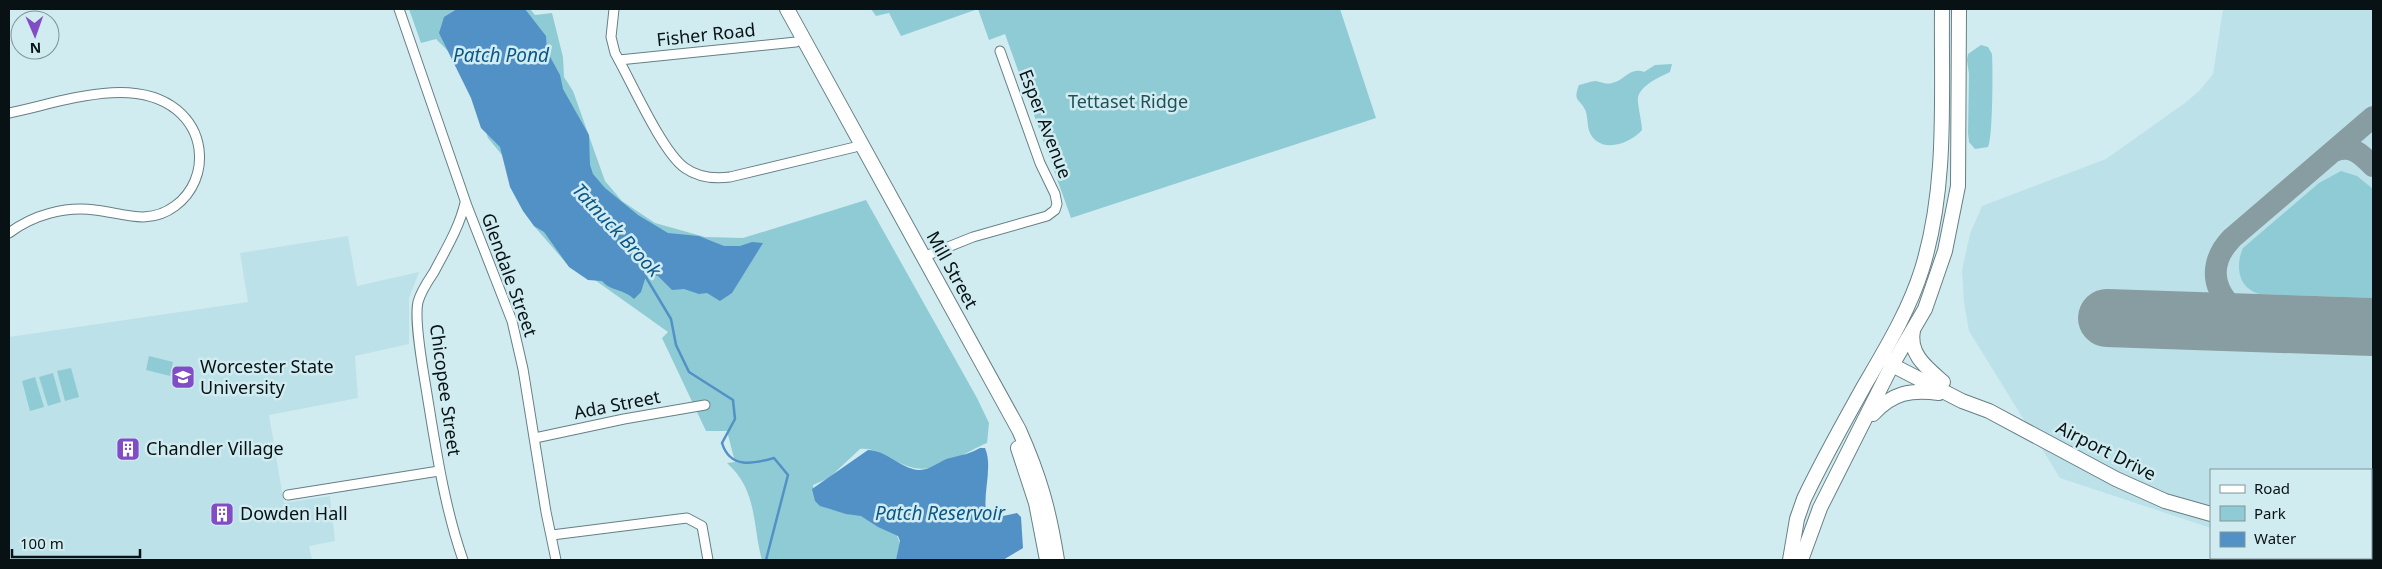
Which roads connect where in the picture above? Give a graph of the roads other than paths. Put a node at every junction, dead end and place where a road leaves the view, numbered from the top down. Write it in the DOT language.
graph roads {
  1 [pos="399,9"];
  2 [pos="614,9"];
  3 [pos="778,9"];
  4 [pos="787,9"];
  5 [pos="1942,9"];
  6 [pos="1958,9"];
  7 [pos="796,42"];
  8 [pos="1000,51"];
  9 [pos="619,60"];
  10 [pos="9,113"];
  11 [pos="855,148"];
  12 [pos="465,203"];
  13 [pos="9,233"];
  14 [pos="923,256"];
  15 [pos="1914,328"];
  16 [pos="1883,354"];
  17 [pos="1895,361"];
  18 [pos="1943,382"];
  19 [pos="1962,401"];
  20 [pos="705,405"];
  21 [pos="1989,411"];
  22 [pos="535,438"];
  23 [pos="1854,442"];
  24 [pos="439,471"];
  25 [pos="288,495"];
  26 [pos="2210,514"];
  27 [pos="552,535"];
  28 [pos="1051,555"];
  29 [pos="463,560"];
  30 [pos="556,560"];
  31 [pos="708,560"];
  32 [pos="1790,560"];
  33 [pos="1801,560"];
  1 -- 12 [label="street, Glendale Street"];
  2 -- 9 [label="street"];
  3 -- 7 [label="main road, Mill Street"];
  4 -- 14 [label="main road, Mill Street"];
  5 -- 16 [label="main road"];
  6 -- 15 [label="main road"];
  7 -- 9 [label="street, Fisher Road"];
  7 -- 11 [label="main road, Mill Street"];
  8 -- 14 [label="street, Esper Avenue"];
  9 -- 11 [label="street"];
  10 -- 13 [label="street"];
  11 -- 28 [label="main road, Mill Street"];
  12 -- 22 [label="street, Glendale Street"];
  12 -- 24 [label="street, Chicopee Street"];
  14 -- 28 [label="main road, Mill Street"];
  15 -- 17 [label="main road"];
  15 -- 18 [label="main road"];
  16 -- 17 [label="main road, Airport Drive"];
  16 -- 32 [label="main road"];
  17 -- 18 [label="main road, Airport Drive"];
  17 -- 19 [label="main road, Airport Drive"];
  17 -- 23 [label="main road, Airport Drive"];
  18 -- 21 [label="main road, Airport Drive"];
  19 -- 21 [label="main road, Airport Drive"];
  19 -- 23 [label="main road, Airport Drive"];
  20 -- 22 [label="street, Ada Street"];
  21 -- 26 [label="main road, Airport Drive"];
  22 -- 27 [label="street, Glendale Street"];
  23 -- 33 [label="main road, Airport Drive"];
  24 -- 25 [label="street"];
  24 -- 29 [label="street, Chicopee Street"];
  27 -- 30 [label="street, Glendale Street"];
  27 -- 31 [label="street"];
}
